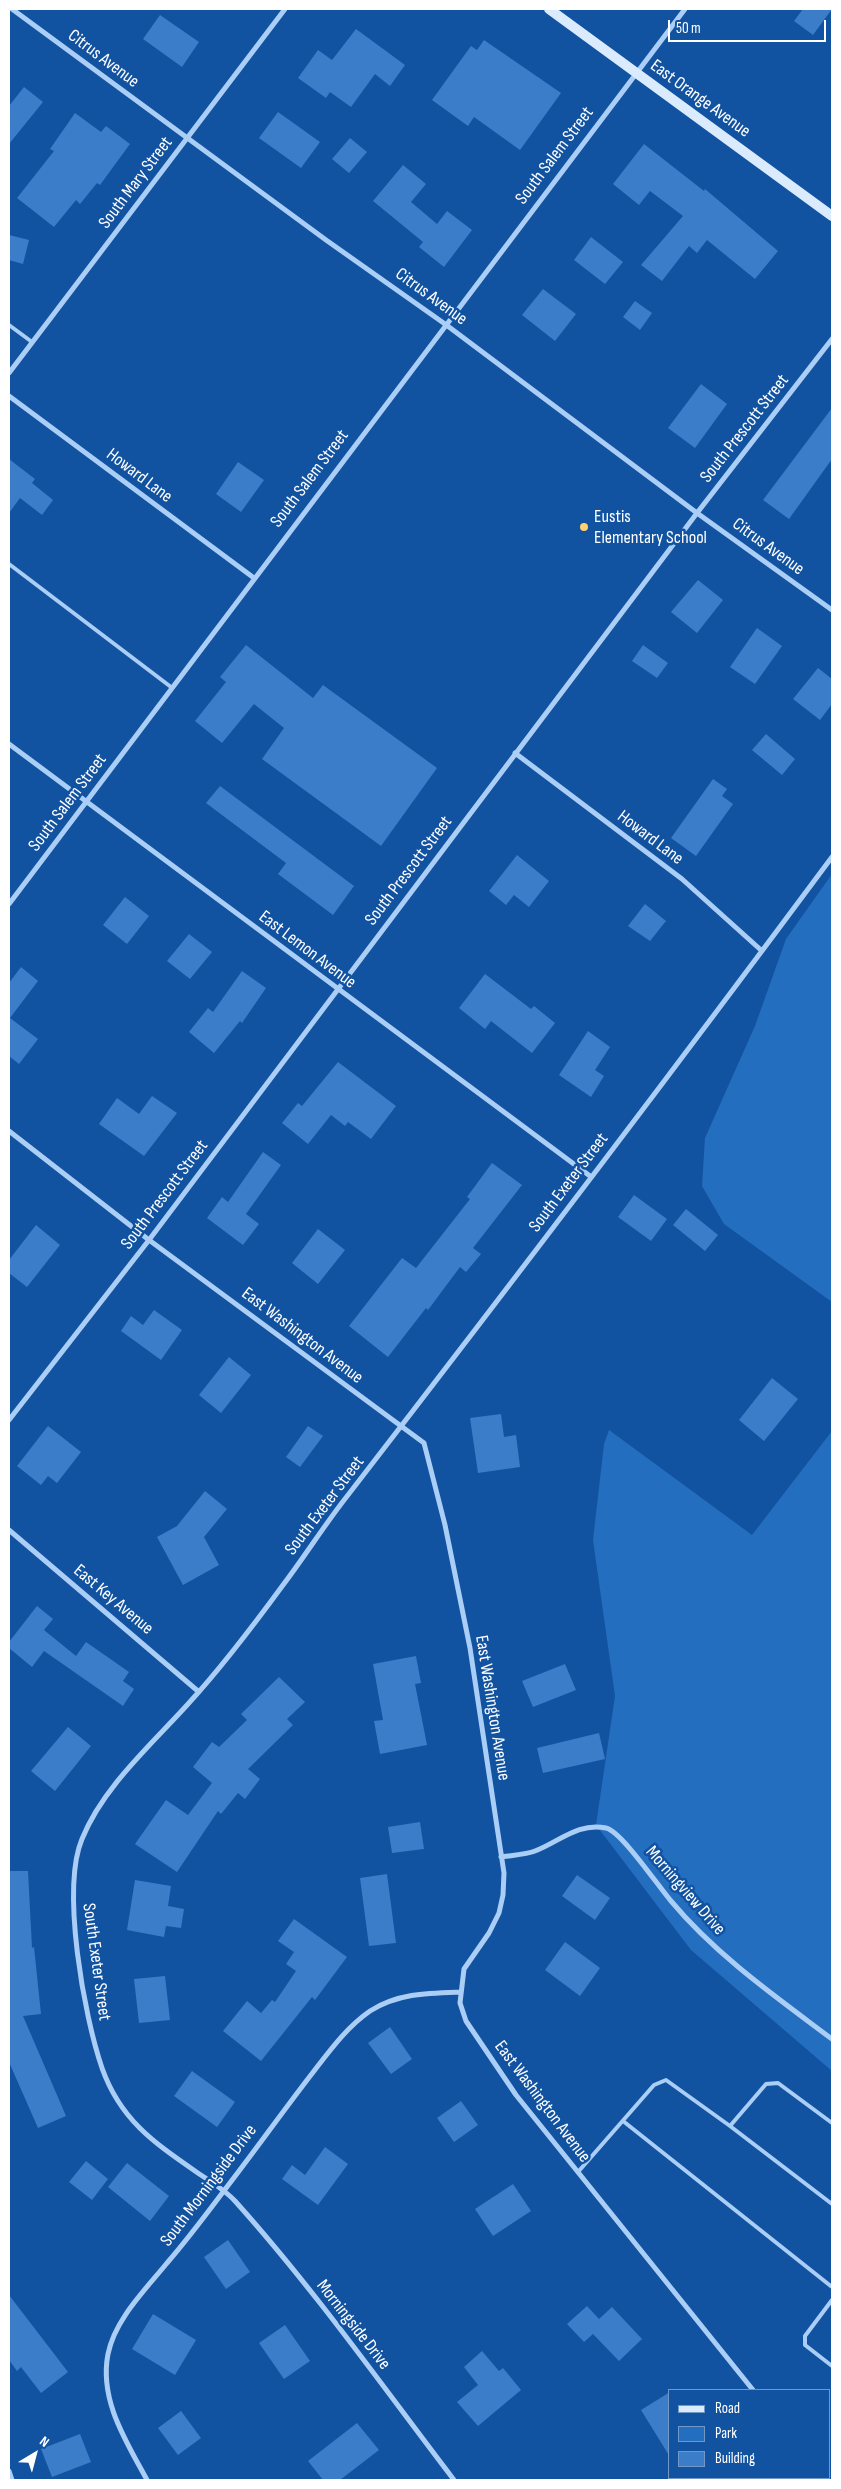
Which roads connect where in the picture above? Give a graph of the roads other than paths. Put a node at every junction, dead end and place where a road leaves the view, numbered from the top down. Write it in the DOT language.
graph roads {
  1 [pos="12,9"];
  2 [pos="549,9"];
  3 [pos="684,9"];
  4 [pos="282,10"];
  5 [pos="636,72"];
  6 [pos="187,138"];
  7 [pos="832,216"];
  8 [pos="445,324"];
  9 [pos="9,325"];
  10 [pos="832,340"];
  11 [pos="32,342"];
  12 [pos="9,373"];
  13 [pos="9,396"];
  14 [pos="697,513"];
  15 [pos="9,564"];
  16 [pos="254,578"];
  17 [pos="832,610"];
  18 [pos="171,687"];
  19 [pos="9,744"];
  20 [pos="515,753"];
  21 [pos="86,802"];
  22 [pos="832,857"];
  23 [pos="9,904"];
  24 [pos="762,951"];
  25 [pos="337,989"];
  26 [pos="9,1131"];
  27 [pos="590,1176"];
  28 [pos="149,1240"];
  29 [pos="9,1420"];
  30 [pos="402,1428"];
  31 [pos="9,1530"];
  32 [pos="199,1692"];
  33 [pos="501,1857"];
  34 [pos="461,1992"];
  35 [pos="832,2039"];
  36 [pos="623,2121"];
  37 [pos="832,2123"];
  38 [pos="730,2126"];
  39 [pos="578,2172"];
  40 [pos="224,2191"];
  41 [pos="832,2204"];
  42 [pos="832,2287"];
  43 [pos="832,2300"];
  44 [pos="832,2366"];
  45 [pos="752,2389"];
  46 [pos="9,2471"];
  47 [pos="12,2480"];
  48 [pos="147,2480"];
  49 [pos="454,2480"];
  1 -- 6 [label="street, Citrus Avenue"];
  2 -- 5 [label="main road, East Orange Avenue"];
  3 -- 5 [label="street, South Salem Street"];
  4 -- 6 [label="street, South Mary Street"];
  5 -- 7 [label="main road, East Orange Avenue"];
  5 -- 8 [label="street, South Salem Street"];
  6 -- 8 [label="street, Citrus Avenue"];
  6 -- 11 [label="street, South Mary Street"];
  8 -- 14 [label="street, Citrus Avenue"];
  8 -- 16 [label="street, South Salem Street"];
  9 -- 11 [label="lane"];
  10 -- 14 [label="street, South Prescott Street"];
  11 -- 12 [label="street, South Mary Street"];
  13 -- 16 [label="street, Howard Lane"];
  14 -- 17 [label="street, Citrus Avenue"];
  14 -- 20 [label="street, South Prescott Street"];
  15 -- 18 [label="lane"];
  16 -- 18 [label="street, South Salem Street"];
  18 -- 21 [label="street, South Salem Street"];
  19 -- 21 [label="street, East Lemon Avenue"];
  20 -- 24 [label="street, Howard Lane"];
  20 -- 25 [label="street, South Prescott Street"];
  21 -- 23 [label="street, South Salem Street"];
  21 -- 25 [label="street, East Lemon Avenue"];
  22 -- 24 [label="street, South Exeter Street"];
  24 -- 27 [label="street, South Exeter Street"];
  25 -- 27 [label="street, East Lemon Avenue"];
  25 -- 28 [label="street, South Prescott Street"];
  26 -- 28 [label="street, East Washington Avenue"];
  27 -- 30 [label="street, South Exeter Street"];
  28 -- 29 [label="street, South Prescott Street"];
  28 -- 30 [label="street, East Washington Avenue"];
  30 -- 32 [label="street, South Exeter Street"];
  30 -- 33 [label="street, East Washington Avenue"];
  31 -- 32 [label="street, East Key Avenue"];
  32 -- 40 [label="street, South Exeter Street"];
  33 -- 34 [label="street, East Washington Avenue"];
  33 -- 35 [label="street, Morningview Drive"];
  34 -- 39 [label="street, East Washington Avenue"];
  34 -- 40 [label="street, South Morningside Drive"];
  36 -- 38 [label="lane"];
  36 -- 39 [label="lane"];
  36 -- 42 [label="lane"];
  37 -- 38 [label="lane"];
  38 -- 41 [label="lane"];
  39 -- 45 [label="street, East Washington Avenue"];
  40 -- 48 [label="street, South Morningside Drive"];
  40 -- 49 [label="street, Morningside Drive"];
  43 -- 44 [label="lane"];
  46 -- 47 [label="street"];
}
